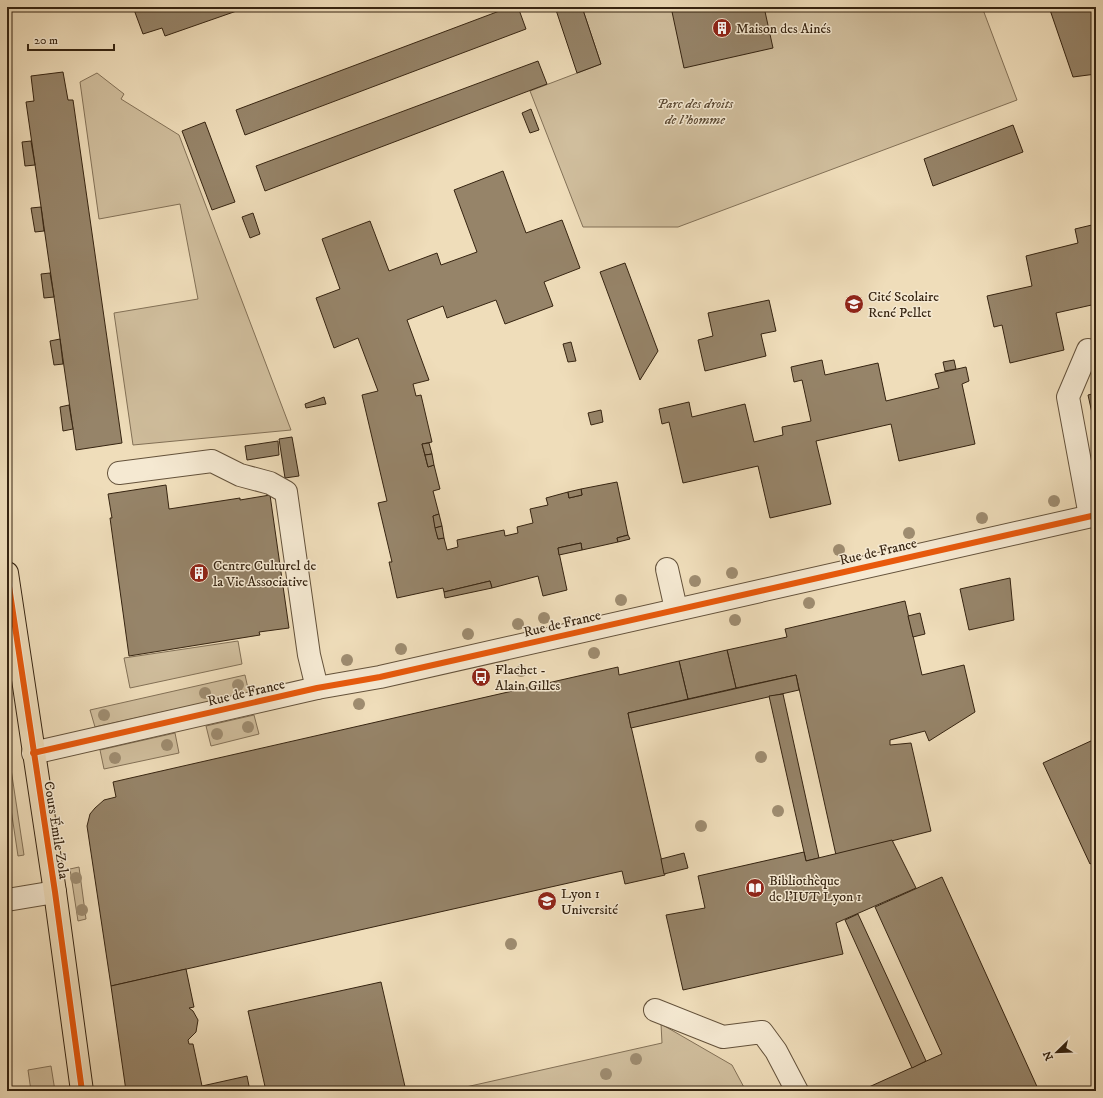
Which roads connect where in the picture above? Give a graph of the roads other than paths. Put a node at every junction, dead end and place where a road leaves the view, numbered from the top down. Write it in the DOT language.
graph roads {
  1 [pos="1088,350"];
  2 [pos="119,473"];
  3 [pos="1093,515"];
  4 [pos="668,568"];
  5 [pos="7,573"];
  6 [pos="676,609"];
  7 [pos="317,688"];
  8 [pos="34,753"];
  9 [pos="55,892"];
  10 [pos="7,900"];
  11 [pos="655,1010"];
  12 [pos="795,1090"];
  13 [pos="82,1091"];
  1 -- 3 [label="street"];
  2 -- 7 [label="street"];
  3 -- 6 [label="street, Rue de France"];
  4 -- 6 [label="street"];
  5 -- 8 [label="main road, Cours Émile Zola"];
  6 -- 7 [label="street, Rue de France"];
  7 -- 8 [label="street, Rue de France"];
  8 -- 9 [label="main road, Cours Émile Zola"];
  9 -- 10 [label="street"];
  9 -- 13 [label="main road, Cours Émile Zola"];
  11 -- 12 [label="street"];
}
